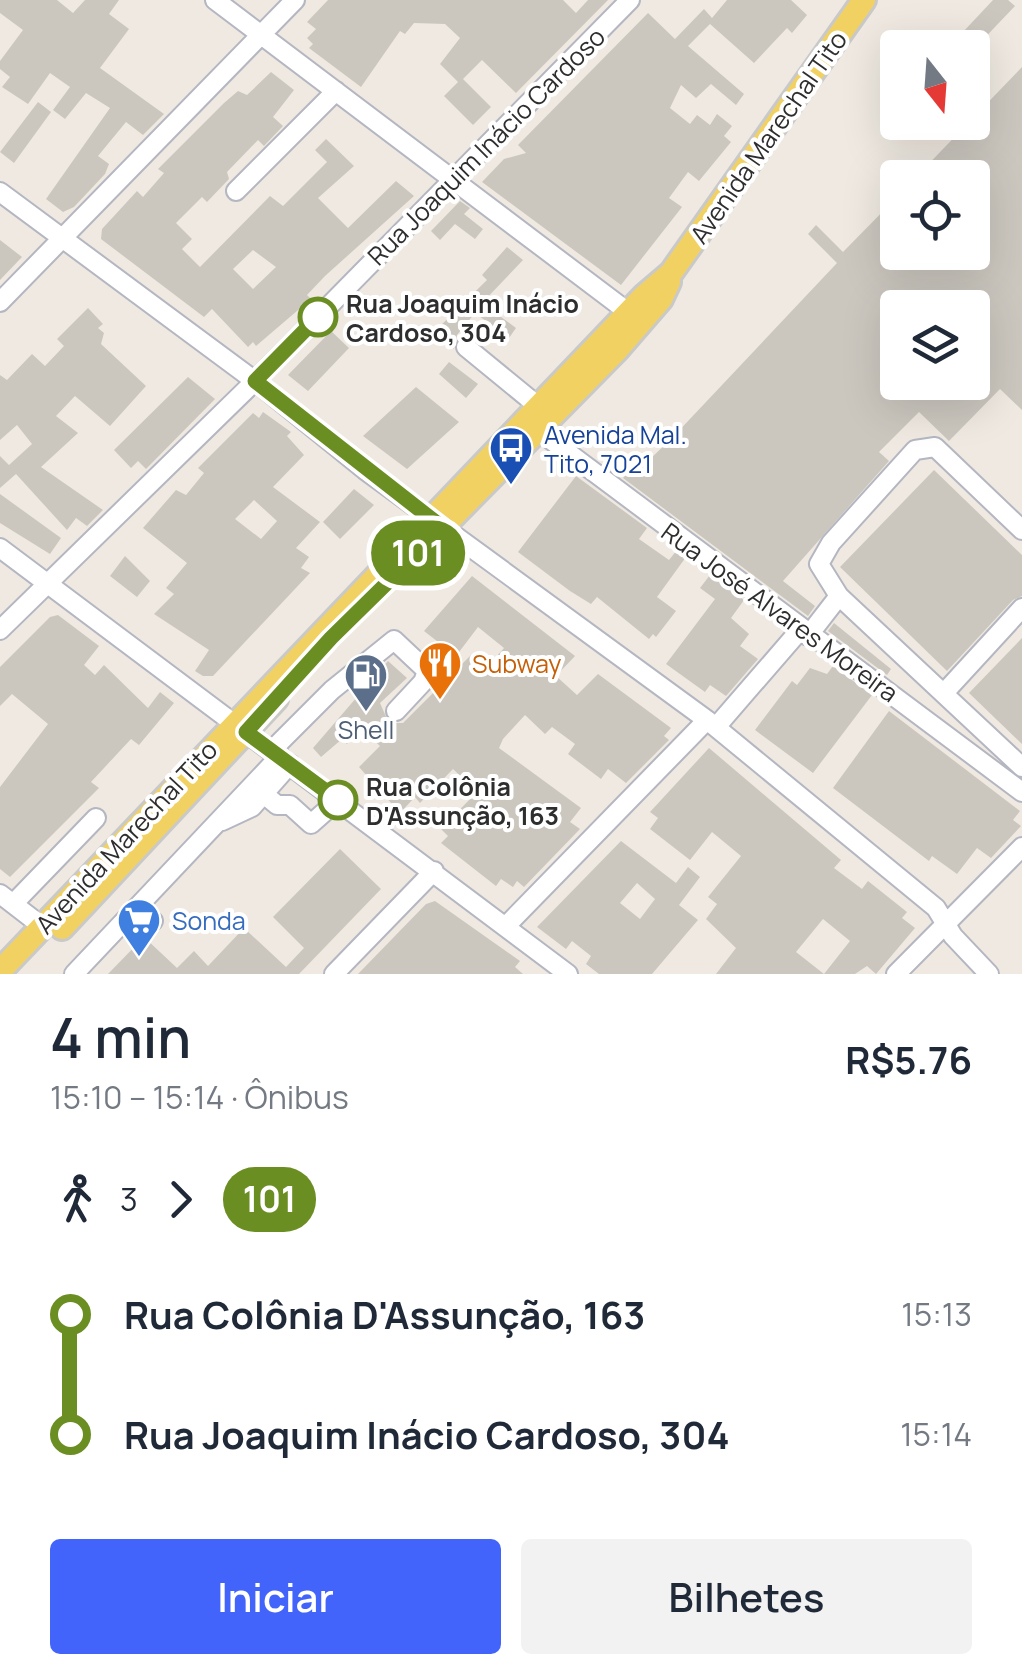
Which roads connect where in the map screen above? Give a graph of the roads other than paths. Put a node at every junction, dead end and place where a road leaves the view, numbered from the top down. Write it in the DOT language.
graph roads {
  1 [pos="215,0"];
  2 [pos="295,0"];
  3 [pos="630,0"];
  4 [pos="864,0"];
  5 [pos="262,35"];
  6 [pos="336,90"];
  7 [pos="454,178"];
  8 [pos="236,191"];
  9 [pos="0,192"];
  10 [pos="62,239"];
  11 [pos="671,274"];
  12 [pos="0,302"];
  13 [pos="628,312"];
  14 [pos="466,347"];
  15 [pos="255,381"];
  16 [pos="570,386"];
  17 [pos="538,406"];
  18 [pos="539,431"];
  19 [pos="437,522"];
  20 [pos="1022,530"];
  21 [pos="0,548"];
  22 [pos="46,582"];
  23 [pos="839,596"];
  24 [pos="1022,608"];
  25 [pos="0,630"];
  26 [pos="804,633"];
  27 [pos="944,693"];
  28 [pos="396,710"];
  29 [pos="712,723"];
  30 [pos="240,726"];
  31 [pos="280,757"];
  32 [pos="1022,767"];
  33 [pos="1022,792"];
  34 [pos="265,794"];
  35 [pos="338,800"];
  36 [pos="96,818"];
  37 [pos="217,823"];
  38 [pos="1019,853"];
  39 [pos="434,871"];
  40 [pos="6,899"];
  41 [pos="136,909"];
  42 [pos="152,921"];
  43 [pos="507,925"];
  44 [pos="947,926"];
  45 [pos="43,927"];
  46 [pos="555,970"];
  47 [pos="0,971"];
  48 [pos="18,974"];
  49 [pos="74,974"];
  50 [pos="334,974"];
  51 [pos="896,974"];
  52 [pos="988,974"];
  1 -- 5 [label="street"];
  2 -- 5 [label="street"];
  3 -- 7 [label="street, Rua Joaquim Inácio Cardoso"];
  4 -- 11 [label="main road, Avenida Marechal Tito"];
  5 -- 6 [label="street"];
  5 -- 10 [label="street"];
  6 -- 7 [label="street"];
  6 -- 8 [label="street"];
  7 -- 13 [label="street"];
  7 -- 15 [label="street, Rua Joaquim Inácio Cardoso"];
  9 -- 10 [label="street"];
  10 -- 12 [label="street"];
  10 -- 15 [label="street"];
  11 -- 13 [label="main road, Avenida Marechal Tito"];
  11 -- 16 [label="main road, Avenida Marechal Tito"];
  13 -- 16 [label="main road, Avenida Marechal Tito"];
  14 -- 17 [label="street"];
  15 -- 19 [label="street"];
  15 -- 22 [label="street, Rua Joaquim Inácio Cardoso"];
  16 -- 17 [label="main road, Avenida Marechal Tito"];
  16 -- 18 [label="main road, Avenida Marechal Tito"];
  17 -- 19 [label="main road, Avenida Marechal Tito"];
  18 -- 19 [label="main road, Avenida Marechal Tito"];
  18 -- 26 [label="street, Rua José Alvares Moreira"];
  19 -- 29 [label="street"];
  19 -- 30 [label="main road, Avenida Marechal Tito"];
  20 -- 23 [label="street"];
  21 -- 22 [label="street"];
  22 -- 25 [label="street, Rua Joaquim Inácio Cardoso"];
  22 -- 30 [label="street"];
  23 -- 26 [label="street"];
  23 -- 27 [label="street"];
  24 -- 27 [label="street"];
  26 -- 29 [label="street"];
  26 -- 33 [label="street, Rua José Alvares Moreira"];
  27 -- 32 [label="street"];
  28 -- 31 [label="street"];
  29 -- 43 [label="street"];
  29 -- 44 [label="street"];
  30 -- 31 [label="street"];
  30 -- 45 [label="main road, Avenida Marechal Tito"];
  30 -- 48 [label="main road, Avenida Marechal Tito"];
  31 -- 34 [label="street"];
  31 -- 35 [label="street"];
  31 -- 37 [label="street"];
  34 -- 35 [label="street"];
  34 -- 37 [label="street"];
  35 -- 39 [label="street"];
  36 -- 40 [label="street"];
  37 -- 41 [label="street"];
  38 -- 44 [label="street"];
  39 -- 43 [label="street"];
  39 -- 50 [label="street"];
  40 -- 45 [label="street"];
  41 -- 42 [label="street"];
  41 -- 49 [label="street"];
  43 -- 46 [label="street"];
  44 -- 51 [label="street"];
  44 -- 52 [label="street"];
  45 -- 47 [label="main road, Avenida Marechal Tito"];
}
